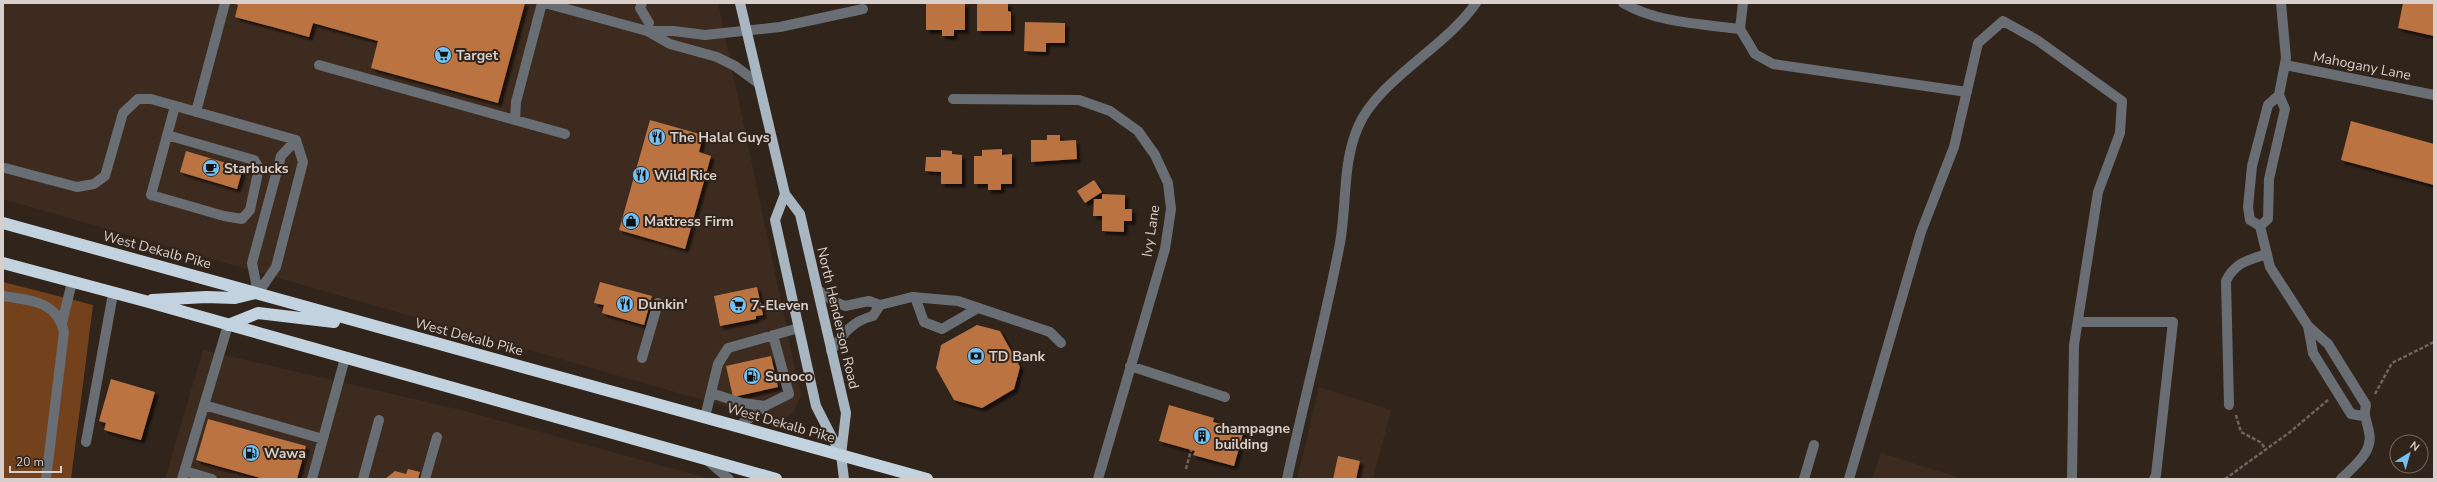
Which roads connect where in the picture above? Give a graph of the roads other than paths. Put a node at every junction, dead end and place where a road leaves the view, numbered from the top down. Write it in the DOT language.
graph roads {
  1 [pos="225,3"];
  2 [pos="544,3"];
  3 [pos="642,3"];
  4 [pos="740,3"];
  5 [pos="1476,3"];
  6 [pos="1623,3"];
  7 [pos="1743,3"];
  8 [pos="2281,3"];
  9 [pos="863,9"];
  10 [pos="648,27"];
  11 [pos="1740,29"];
  12 [pos="746,30"];
  13 [pos="319,65"];
  14 [pos="2285,65"];
  15 [pos="758,83"];
  16 [pos="1967,92"];
  17 [pos="2279,95"];
  18 [pos="2434,95"];
  19 [pos="953,99"];
  20 [pos="175,106"];
  21 [pos="196,112"];
  22 [pos="515,120"];
  23 [pos="565,134"];
  24 [pos="167,135"];
  25 [pos="296,140"];
  26 [pos="5,168"];
  27 [pos="785,194"];
  28 [pos="3,223"];
  29 [pos="2260,226"];
  30 [pos="2267,254"];
  31 [pos="3,263"];
  32 [pos="72,282"];
  33 [pos="818,290"];
  34 [pos="258,293"];
  35 [pos="113,294"];
  36 [pos="3,296"];
  37 [pos="915,297"];
  38 [pos="145,301"];
  39 [pos="658,303"];
  40 [pos="880,305"];
  41 [pos="978,308"];
  42 [pos="2078,322"];
  43 [pos="62,323"];
  44 [pos="228,325"];
  45 [pos="373,326"];
  46 [pos="2308,326"];
  47 [pos="799,328"];
  48 [pos="773,335"];
  49 [pos="1061,343"];
  50 [pos="832,351"];
  51 [pos="345,358"];
  52 [pos="642,358"];
  53 [pos="1130,366"];
  54 [pos="711,393"];
  55 [pos="1225,397"];
  56 [pos="2229,404"];
  57 [pos="204,405"];
  58 [pos="765,406"];
  59 [pos="2364,416"];
  60 [pos="705,417"];
  61 [pos="379,420"];
  62 [pos="739,426"];
  63 [pos="437,437"];
  64 [pos="323,439"];
  65 [pos="86,442"];
  66 [pos="1814,444"];
  67 [pos="841,455"];
  68 [pos="705,459"];
  69 [pos="183,475"];
  70 [pos="1101,478"];
  71 [pos="46,479"];
  72 [pos="212,479"];
  73 [pos="312,479"];
  74 [pos="363,479"];
  75 [pos="425,479"];
  76 [pos="729,479"];
  77 [pos="776,479"];
  78 [pos="844,479"];
  79 [pos="927,479"];
  80 [pos="1287,479"];
  81 [pos="1804,479"];
  82 [pos="1848,479"];
  83 [pos="2072,479"];
  84 [pos="2154,479"];
  85 [pos="2341,479"];
  1 -- 21 [label="street"];
  2 -- 10 [label="street"];
  2 -- 22 [label="street"];
  3 -- 10 [label="street"];
  4 -- 12 [label="main road, North Henderson Road"];
  5 -- 80 [label="street"];
  6 -- 11 [label="street"];
  7 -- 11 [label="street"];
  8 -- 14 [label="street"];
  9 -- 12 [label="street"];
  10 -- 12 [label="street"];
  10 -- 15 [label="street"];
  11 -- 16 [label="street"];
  12 -- 15 [label="main road, North Henderson Road"];
  13 -- 22 [label="street"];
  14 -- 17 [label="street"];
  14 -- 18 [label="street, Mahogany Lane"];
  15 -- 27 [label="main road, North Henderson Road"];
  16 -- 42 [label="street"];
  16 -- 82 [label="street"];
  17 -- 29 [label="street"];
  17 -- 29 [label="street"];
  19 -- 53 [label="street, Ivy Lane"];
  20 -- 21 [label="street"];
  20 -- 24 [label="street"];
  20 -- 26 [label="street"];
  21 -- 25 [label="street"];
  22 -- 23 [label="street"];
  24 -- 24 [label="street"];
  25 -- 34 [label="street"];
  25 -- 34 [label="street"];
  27 -- 33 [label="main road, North Henderson Road"];
  27 -- 47 [label="main road, North Henderson Road"];
  28 -- 34 [label="highway, West Dekalb Pike"];
  29 -- 30 [label="street"];
  30 -- 46 [label="street"];
  30 -- 56 [label="street"];
  31 -- 32 [label="highway"];
  32 -- 35 [label="highway"];
  32 -- 43 [label="street"];
  33 -- 40 [label="street"];
  33 -- 50 [label="main road, North Henderson Road"];
  34 -- 38 [label="highway"];
  34 -- 45 [label="highway, West Dekalb Pike"];
  35 -- 38 [label="highway"];
  35 -- 65 [label="street"];
  36 -- 43 [label="street"];
  37 -- 40 [label="street"];
  37 -- 41 [label="street"];
  37 -- 41 [label="street"];
  38 -- 44 [label="highway"];
  39 -- 52 [label="street"];
  40 -- 50 [label="street"];
  41 -- 49 [label="street"];
  42 -- 83 [label="street"];
  42 -- 84 [label="street"];
  43 -- 71 [label="street"];
  44 -- 45 [label="highway"];
  44 -- 51 [label="highway"];
  44 -- 57 [label="street"];
  45 -- 60 [label="highway, West Dekalb Pike"];
  46 -- 59 [label="street"];
  46 -- 59 [label="street"];
  47 -- 48 [label="street"];
  47 -- 67 [label="main road, North Henderson Road"];
  48 -- 54 [label="street"];
  48 -- 58 [label="street"];
  50 -- 67 [label="main road, North Henderson Road"];
  51 -- 64 [label="street"];
  51 -- 68 [label="highway"];
  53 -- 55 [label="street"];
  53 -- 70 [label="street, Ivy Lane"];
  54 -- 58 [label="street"];
  54 -- 60 [label="street"];
  57 -- 64 [label="street"];
  57 -- 69 [label="street"];
  58 -- 62 [label="street"];
  59 -- 85 [label="street"];
  60 -- 62 [label="highway, West Dekalb Pike"];
  61 -- 74 [label="street"];
  62 -- 67 [label="highway, West Dekalb Pike"];
  63 -- 75 [label="street"];
  64 -- 73 [label="street"];
  66 -- 81 [label="street"];
  67 -- 78 [label="main road, North Henderson Road"];
  67 -- 79 [label="highway, West Dekalb Pike"];
  68 -- 76 [label="street"];
  68 -- 77 [label="highway"];
  69 -- 72 [label="street"];
}
